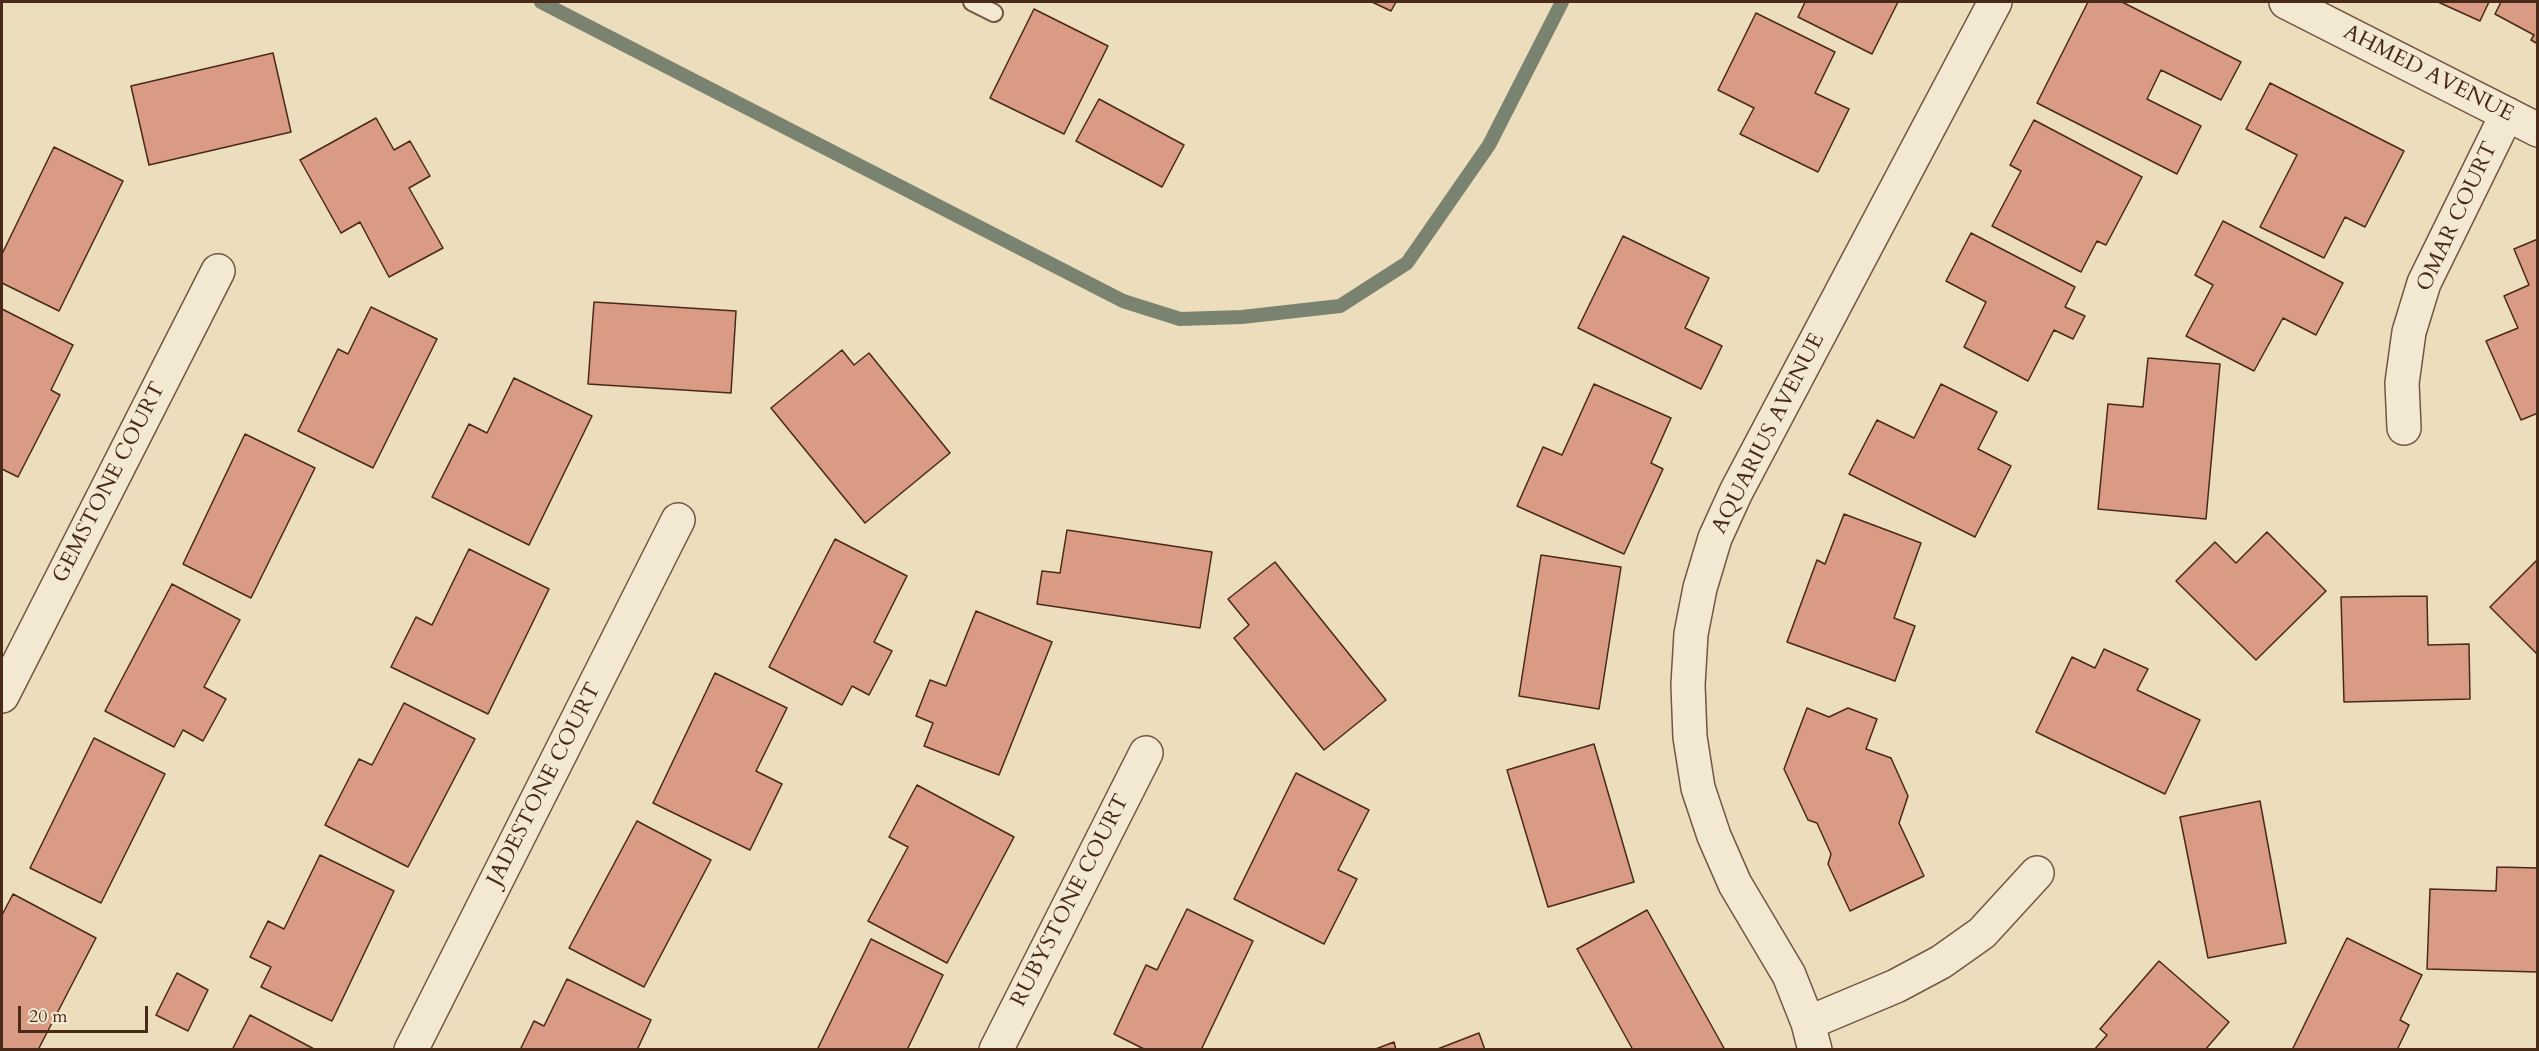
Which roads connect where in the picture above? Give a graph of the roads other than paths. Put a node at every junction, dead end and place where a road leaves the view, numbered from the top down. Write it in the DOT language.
graph roads {
  1 [pos="972,2"];
  2 [pos="1995,2"];
  3 [pos="2286,2"];
  4 [pos="994,13"];
  5 [pos="2507,114"];
  6 [pos="2538,130"];
  7 [pos="218,271"];
  8 [pos="2404,428"];
  9 [pos="678,520"];
  10 [pos="2,696"];
  11 [pos="1146,753"];
  12 [pos="2037,873"];
  13 [pos="1812,1036"];
  14 [pos="411,1050"];
  15 [pos="996,1050"];
  1 -- 4 [label="lane"];
  2 -- 13 [label="street, AQUARIUS AVENUE"];
  3 -- 5 [label="street, AHMED AVENUE"];
  5 -- 6 [label="street, AHMED AVENUE"];
  5 -- 8 [label="street, OMAR COURT"];
  7 -- 10 [label="street, GEMSTONE COURT"];
  9 -- 14 [label="street, JADESTONE COURT"];
  11 -- 15 [label="street, RUBYSTONE COURT"];
  12 -- 13 [label="street, AQUARIUS AVENUE"];
}
